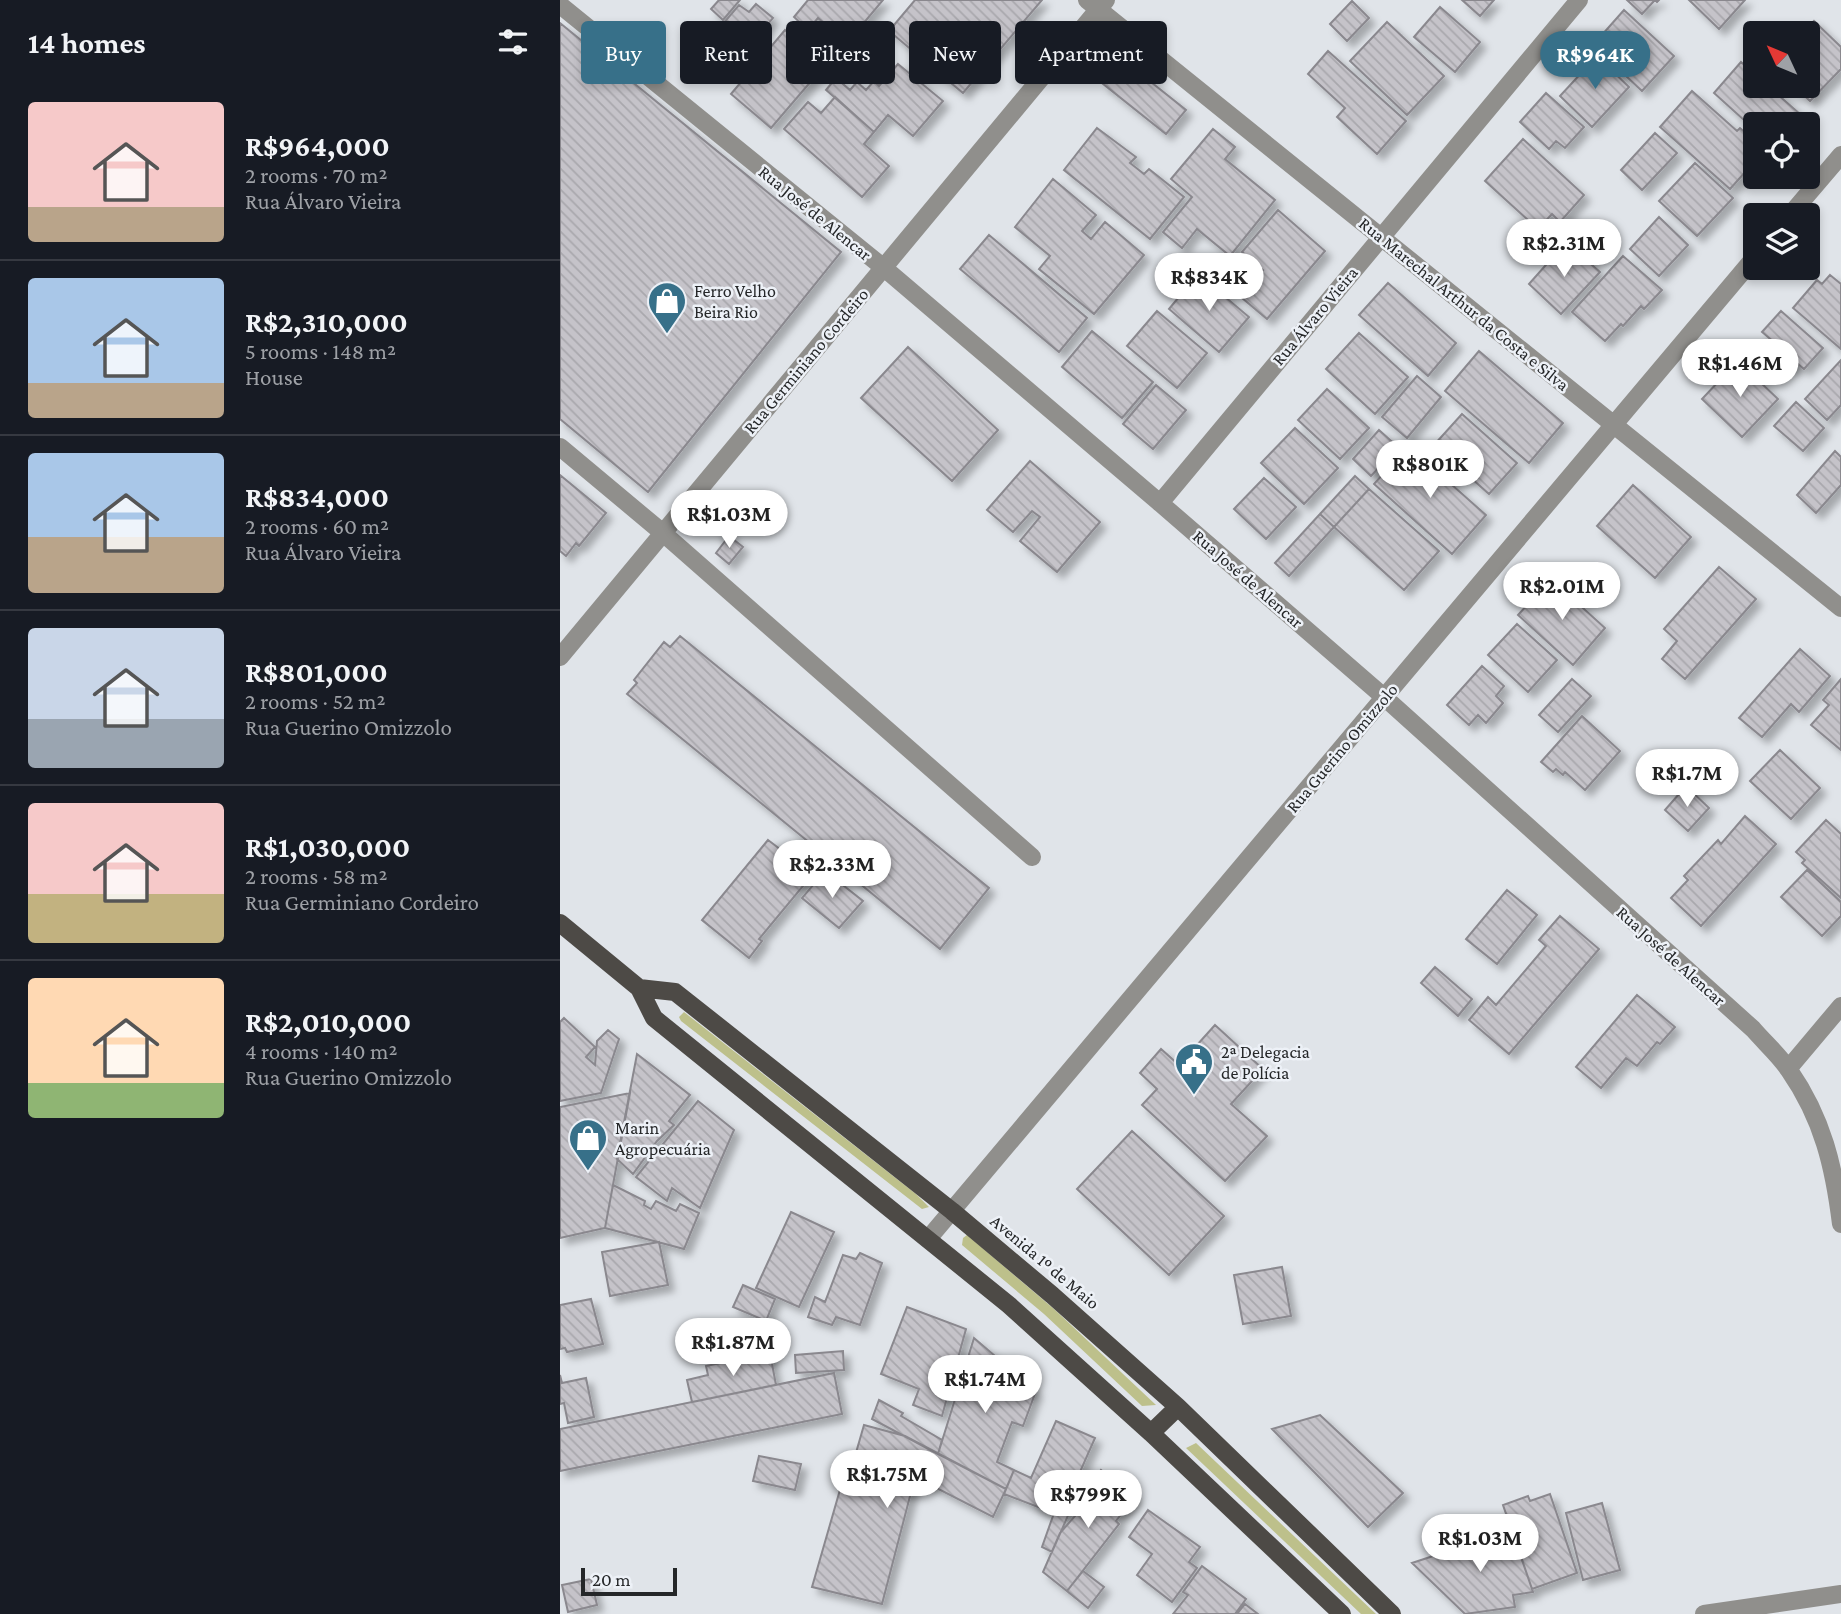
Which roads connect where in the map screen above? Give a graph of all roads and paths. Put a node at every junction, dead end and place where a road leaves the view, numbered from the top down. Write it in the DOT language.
graph roads {
  1 [pos="1579,0"];
  2 [pos="1097,3"];
  3 [pos="560,5"];
  4 [pos="1841,155"];
  5 [pos="1800,203"];
  6 [pos="1381,237"];
  7 [pos="884,268"];
  8 [pos="1743,271"];
  9 [pos="1614,425"];
  10 [pos="560,447"];
  11 [pos="1160,503"];
  12 [pos="663,533"];
  13 [pos="1841,608"];
  14 [pos="560,657"];
  15 [pos="1384,697"];
  16 [pos="1031,857"];
  17 [pos="562,928"];
  18 [pos="639,988"];
  19 [pos="1841,1006"];
  20 [pos="1788,1069"];
  21 [pos="952,1211"];
  22 [pos="1841,1224"];
  23 [pos="928,1239"];
  24 [pos="1178,1407"];
  25 [pos="1151,1433"];
  26 [pos="1841,1594"];
  27 [pos="1777,1609"];
  28 [pos="1342,1614"];
  29 [pos="1392,1614"];
  30 [pos="1704,1614"];
  1 -- 6 [label="street, Rua Álvaro Vieira"];
  2 -- 6 [label="street, Rua Marechal Arthur da Costa e Silva"];
  2 -- 7 [label="street, Rua Germiniano Cordeiro"];
  3 -- 7 [label="street, Rua José de Alencar"];
  4 -- 5 [label="street"];
  6 -- 9 [label="street, Rua Marechal Arthur da Costa e Silva"];
  6 -- 11 [label="street, Rua Álvaro Vieira"];
  7 -- 11 [label="street, Rua José de Alencar"];
  7 -- 12 [label="street, Rua Germiniano Cordeiro"];
  8 -- 9 [label="street, Rua Guerino Omizzolo"];
  9 -- 13 [label="street, Rua Marechal Arthur da Costa e Silva"];
  9 -- 15 [label="street, Rua Guerino Omizzolo"];
  10 -- 12 [label="street"];
  11 -- 15 [label="street, Rua José de Alencar"];
  12 -- 14 [label="street, Rua Germiniano Cordeiro"];
  12 -- 16 [label="street"];
  15 -- 20 [label="street, Rua José de Alencar"];
  15 -- 21 [label="street, Rua Guerino Omizzolo"];
  17 -- 18 [label="main road"];
  18 -- 21 [label="main road, Avenida 1º de Maio"];
  18 -- 23 [label="main road"];
  19 -- 20 [label="street"];
  20 -- 22 [label="street, Rua José de Alencar"];
  21 -- 23 [label="street, Rua Guerino Omizzolo"];
  21 -- 24 [label="main road, Avenida 1º de Maio"];
  23 -- 25 [label="main road"];
  24 -- 25 [label="main road"];
  24 -- 29 [label="main road, Avenida 1º de Maio"];
  25 -- 28 [label="main road"];
  26 -- 27 [label="street"];
  27 -- 30 [label="street"];
}
